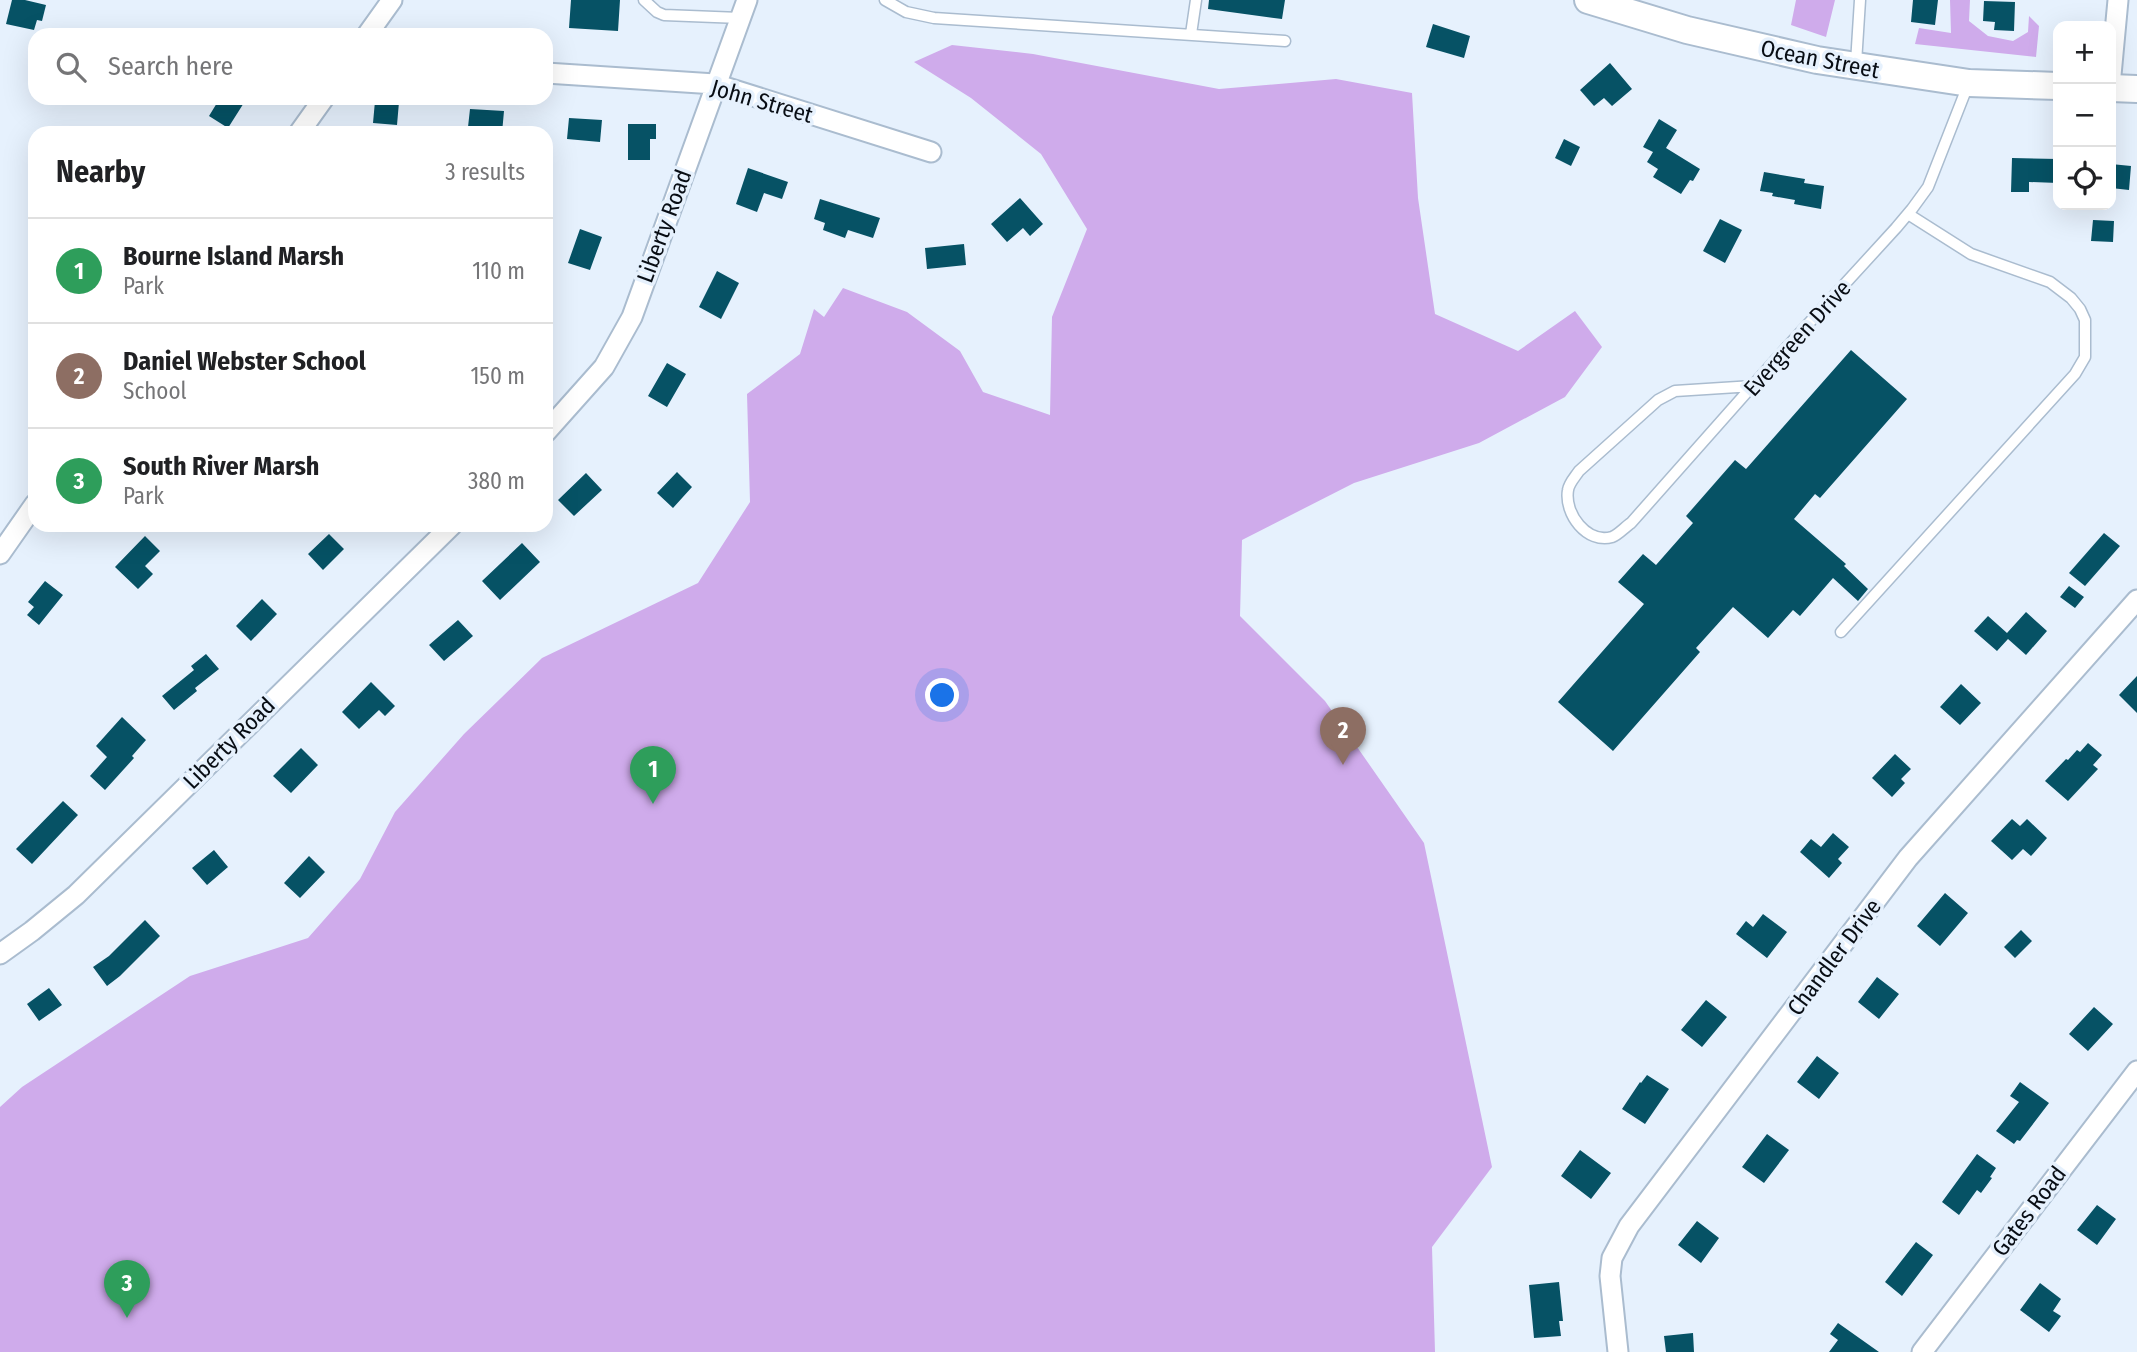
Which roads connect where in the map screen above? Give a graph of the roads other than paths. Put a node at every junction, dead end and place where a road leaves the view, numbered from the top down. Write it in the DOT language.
graph roads {
  1 [pos="392,0"];
  2 [pos="644,0"];
  3 [pos="885,0"];
  4 [pos="1196,0"];
  5 [pos="1588,0"];
  6 [pos="1860,0"];
  7 [pos="2119,0"];
  8 [pos="743,9"];
  9 [pos="373,28"];
  10 [pos="2116,28"];
  11 [pos="1191,34"];
  12 [pos="1285,41"];
  13 [pos="1856,67"];
  14 [pos="553,72"];
  15 [pos="1969,83"];
  16 [pos="715,84"];
  17 [pos="2053,86"];
  18 [pos="2116,88"];
  19 [pos="2137,89"];
  20 [pos="319,105"];
  21 [pos="304,126"];
  22 [pos="931,152"];
  23 [pos="1908,214"];
  24 [pos="1753,386"];
  25 [pos="553,424"];
  26 [pos="28,514"];
  27 [pos="445,532"];
  28 [pos="0,554"];
  29 [pos="2137,600"];
  30 [pos="1841,632"];
  31 [pos="0,954"];
  32 [pos="2137,1071"];
  33 [pos="1618,1352"];
  34 [pos="1922,1352"];
  1 -- 9 [label="street"];
  2 -- 8 [label="lane"];
  3 -- 11 [label="lane"];
  4 -- 11 [label="lane"];
  5 -- 13 [label="main road, Ocean Street"];
  6 -- 13 [label="lane"];
  7 -- 10 [label="street"];
  8 -- 16 [label="street, Liberty Road"];
  11 -- 12 [label="lane"];
  13 -- 15 [label="main road, Ocean Street"];
  14 -- 16 [label="street, John Street"];
  15 -- 17 [label="main road, Ocean Street"];
  15 -- 23 [label="lane, Evergreen Drive"];
  16 -- 22 [label="street, John Street"];
  16 -- 25 [label="street, Liberty Road"];
  18 -- 19 [label="main road"];
  20 -- 21 [label="street"];
  23 -- 24 [label="lane, Evergreen Drive"];
  23 -- 30 [label="lane"];
  24 -- 24 [label="lane, Evergreen Drive"];
  26 -- 28 [label="street"];
  27 -- 31 [label="street, Liberty Road"];
  29 -- 33 [label="street, Chandler Drive"];
  32 -- 34 [label="street, Gates Road"];
}
